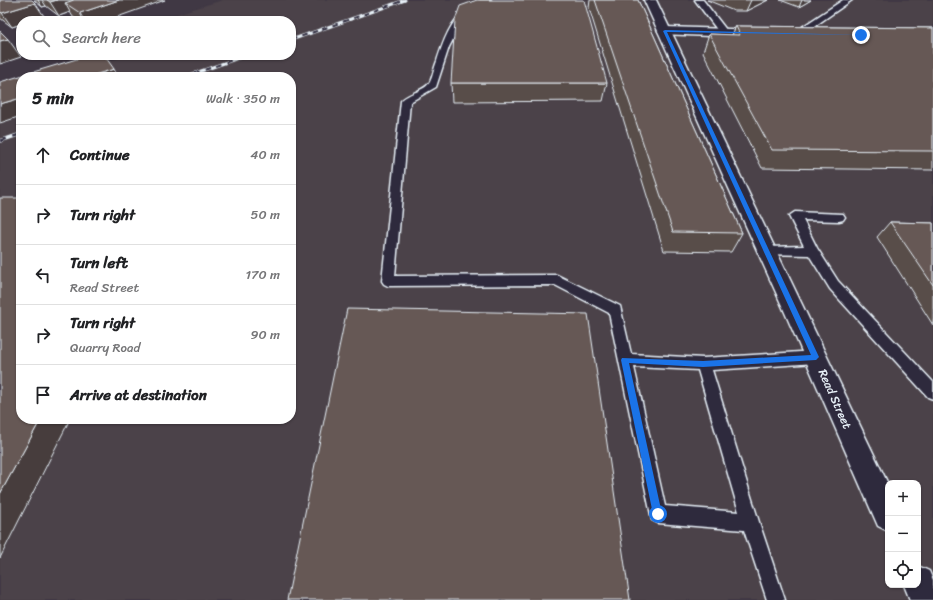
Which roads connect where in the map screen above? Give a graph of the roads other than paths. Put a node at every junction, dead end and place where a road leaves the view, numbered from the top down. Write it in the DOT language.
graph roads {
  1 [pos="487,0"];
  2 [pos="650,0"];
  3 [pos="699,0"];
  4 [pos="848,0"];
  5 [pos="665,31"];
  6 [pos="724,33"];
  7 [pos="796,35"];
  8 [pos="817,35"];
  9 [pos="840,217"];
  10 [pos="812,250"];
  11 [pos="767,251"];
  12 [pos="816,357"];
  13 [pos="625,360"];
  14 [pos="703,364"];
  15 [pos="933,392"];
  16 [pos="885,509"];
  17 [pos="750,522"];
  18 [pos="921,588"];
  19 [pos="776,600"];
  20 [pos="926,600"];
  1 -- 13 [label="lane"];
  2 -- 5 [label="street, Read Street"];
  3 -- 6 [label="lane"];
  4 -- 7 [label="lane"];
  5 -- 6 [label="street"];
  5 -- 11 [label="street, Read Street"];
  6 -- 7 [label="street"];
  7 -- 8 [label="street"];
  9 -- 10 [label="lane"];
  10 -- 11 [label="lane"];
  10 -- 15 [label="lane"];
  11 -- 12 [label="street, Read Street"];
  12 -- 14 [label="lane"];
  12 -- 16 [label="street, Read Street"];
  13 -- 14 [label="lane"];
  13 -- 17 [label="lane"];
  14 -- 17 [label="lane"];
  17 -- 19 [label="lane"];
  18 -- 20 [label="street"];
}
